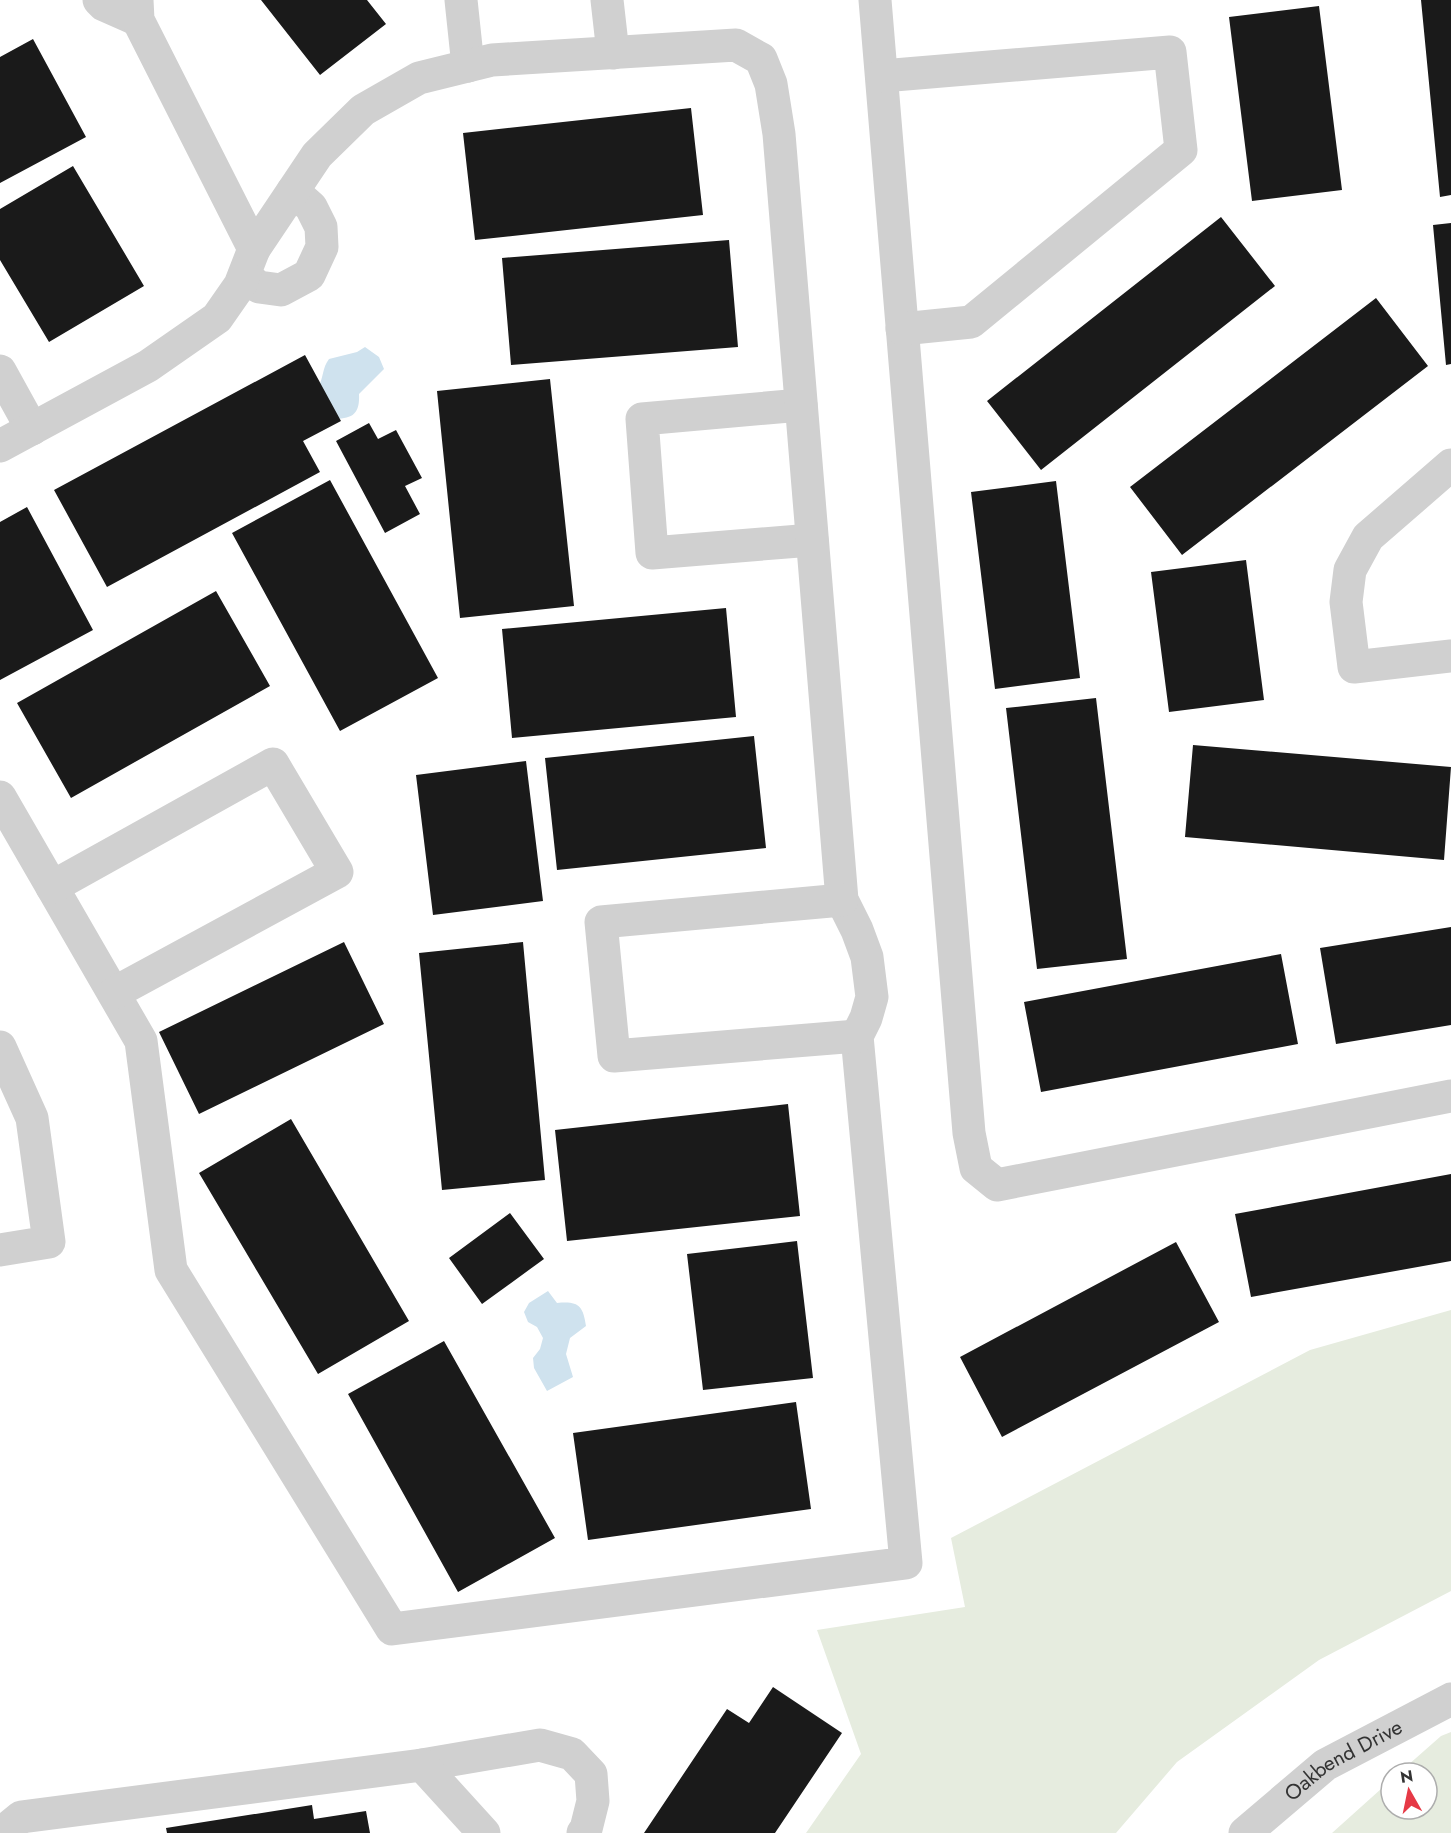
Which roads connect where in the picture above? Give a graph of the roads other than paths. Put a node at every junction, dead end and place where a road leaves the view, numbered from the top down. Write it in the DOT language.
graph roads {
  1 [pos="99,0"];
  2 [pos="461,0"];
  3 [pos="607,0"];
  4 [pos="875,0"];
  5 [pos="138,10"];
  6 [pos="613,53"];
  7 [pos="468,66"];
  8 [pos="882,76"];
  9 [pos="293,191"];
  10 [pos="249,263"];
  11 [pos="902,329"];
  12 [pos="0,371"];
  13 [pos="801,405"];
  14 [pos="32,429"];
  15 [pos="0,446"];
  16 [pos="1451,465"];
  17 [pos="812,540"];
  18 [pos="1451,656"];
  19 [pos="0,797"];
  20 [pos="52,887"];
  21 [pos="842,900"];
  22 [pos="114,993"];
  23 [pos="857,1036"];
  24 [pos="0,1047"];
  25 [pos="1451,1096"];
  26 [pos="0,1250"];
  27 [pos="1451,1699"];
  28 [pos="422,1765"];
  29 [pos="2,1833"];
  30 [pos="484,1833"];
  31 [pos="583,1833"];
  32 [pos="1245,1833"];
  1 -- 5 [label="street"];
  2 -- 7 [label="street"];
  3 -- 6 [label="street"];
  4 -- 8 [label="street"];
  5 -- 10 [label="street"];
  6 -- 7 [label="street"];
  6 -- 13 [label="street"];
  7 -- 9 [label="street"];
  8 -- 11 [label="street"];
  8 -- 11 [label="street"];
  9 -- 10 [label="street"];
  9 -- 10 [label="street"];
  10 -- 14 [label="street"];
  11 -- 25 [label="street"];
  12 -- 14 [label="street"];
  13 -- 17 [label="street"];
  13 -- 17 [label="street"];
  14 -- 15 [label="street"];
  16 -- 18 [label="street"];
  17 -- 21 [label="street"];
  19 -- 20 [label="street"];
  20 -- 22 [label="street"];
  20 -- 22 [label="street"];
  21 -- 23 [label="street"];
  21 -- 23 [label="street"];
  22 -- 23 [label="street"];
  24 -- 26 [label="street"];
  27 -- 32 [label="street, Oakbend Drive"];
  28 -- 29 [label="street"];
  28 -- 30 [label="street"];
  28 -- 31 [label="street"];
}
